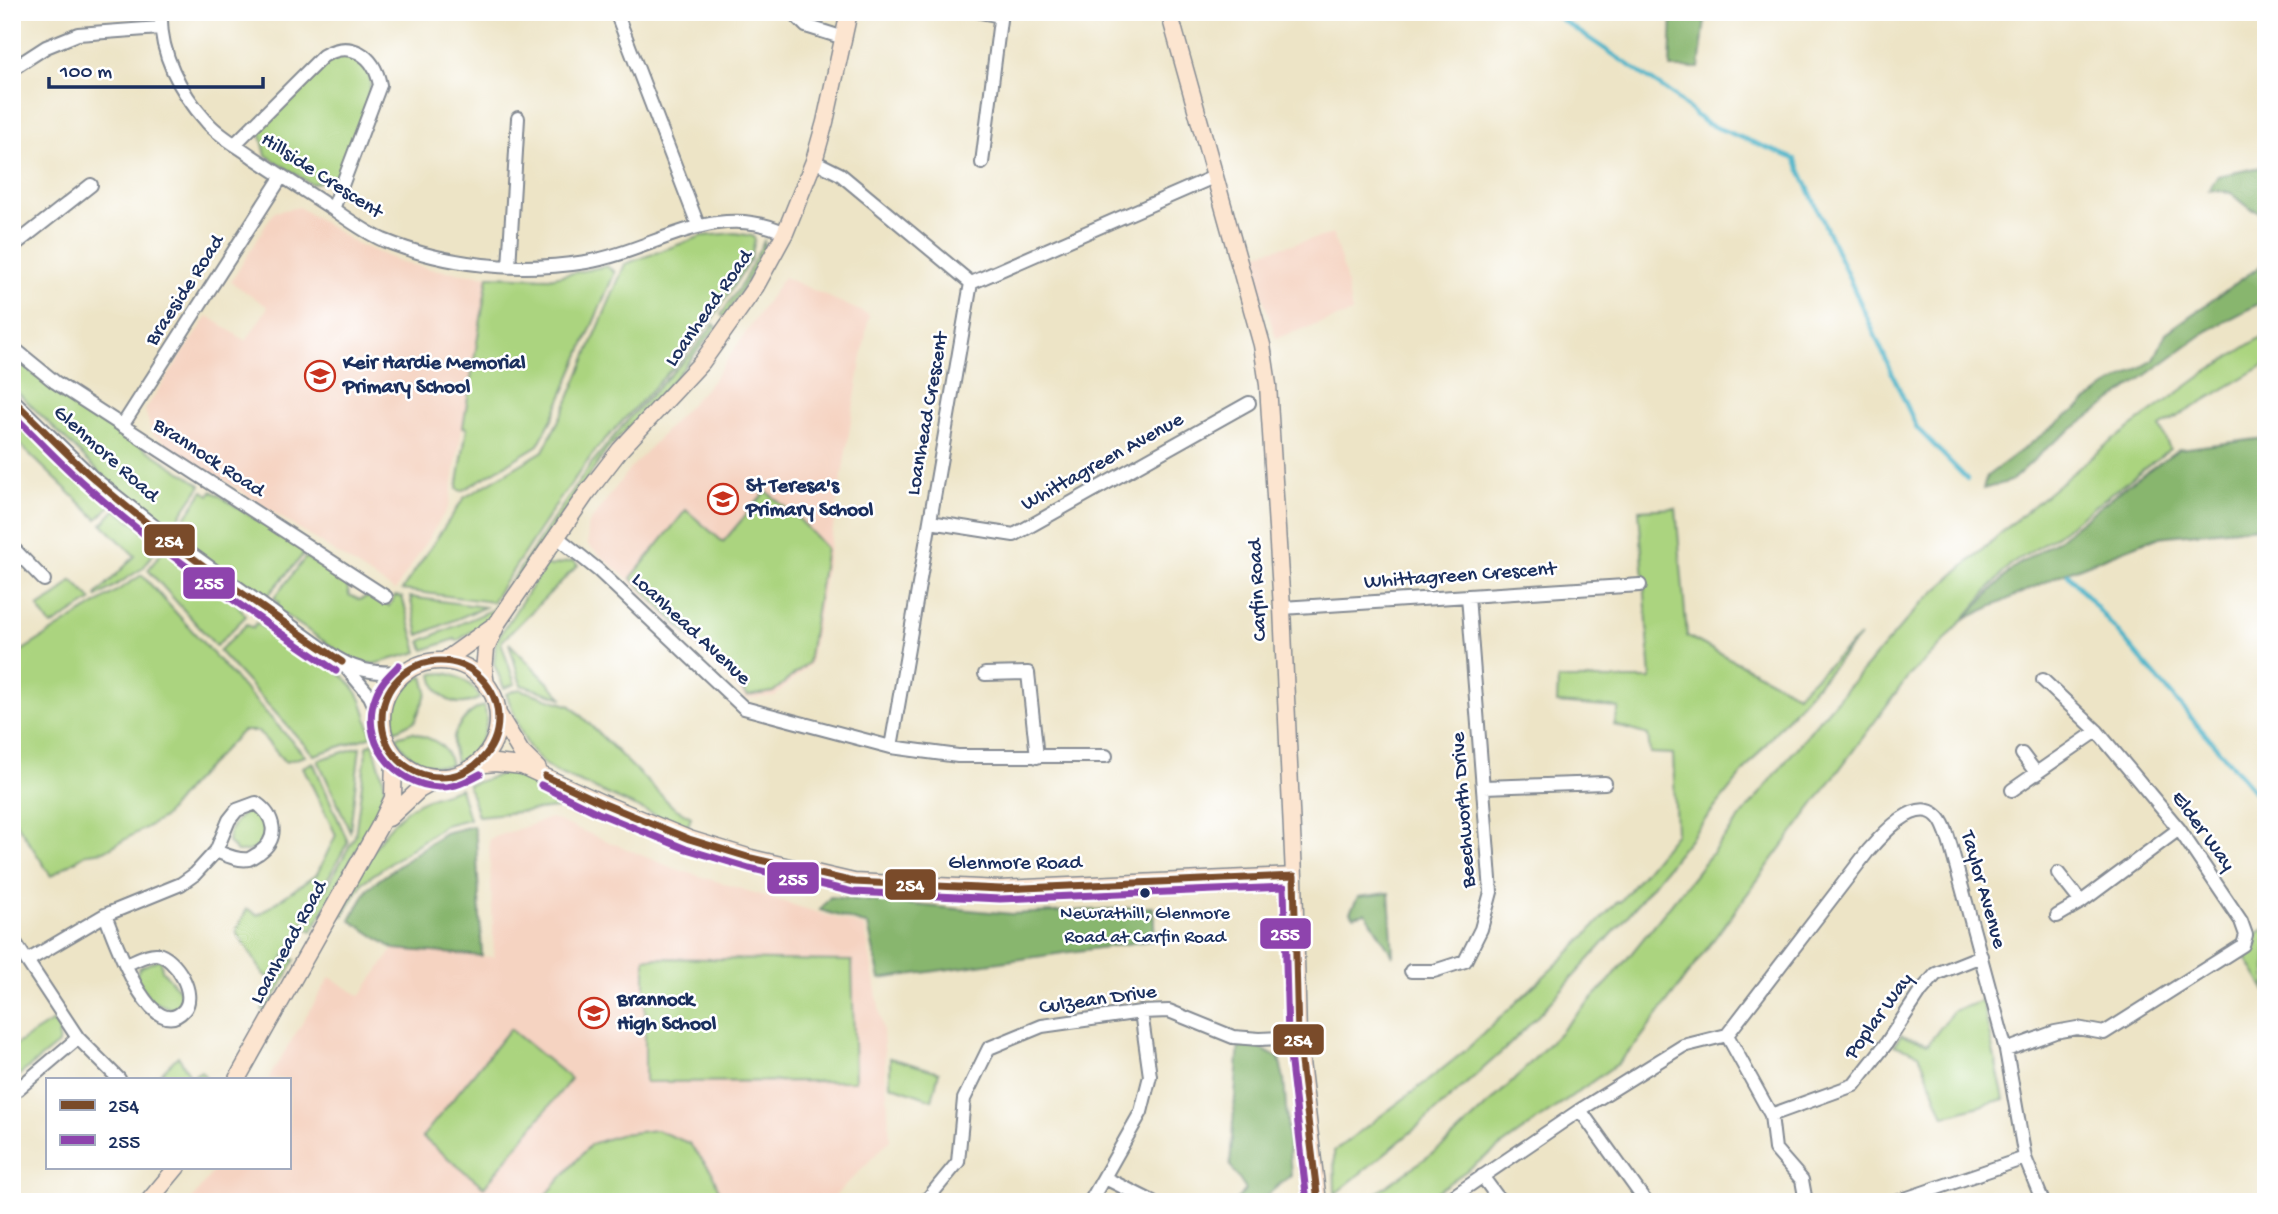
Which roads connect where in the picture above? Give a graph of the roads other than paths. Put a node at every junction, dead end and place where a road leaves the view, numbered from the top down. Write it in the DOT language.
graph roads {
  1 [pos="161,12"];
  2 [pos="617,12"];
  3 [pos="792,12"];
  4 [pos="849,12"];
  5 [pos="980,12"];
  6 [pos="1169,12"];
  7 [pos="1001,14"];
  8 [pos="160,28"];
  9 [pos="844,38"];
  10 [pos="12,69"];
  11 [pos="518,118"];
  12 [pos="235,144"];
  13 [pos="814,161"];
  14 [pos="982,163"];
  15 [pos="282,176"];
  16 [pos="1216,176"];
  17 [pos="91,185"];
  18 [pos="332,209"];
  19 [pos="698,225"];
  20 [pos="785,233"];
  21 [pos="12,247"];
  22 [pos="509,267"];
  23 [pos="971,283"];
  24 [pos="12,347"];
  25 [pos="12,399"];
  26 [pos="1249,403"];
  27 [pos="122,426"];
  28 [pos="930,522"];
  29 [pos="557,537"];
  30 [pos="12,547"];
  31 [pos="44,580"];
  32 [pos="1640,586"];
  33 [pos="1468,596"];
  34 [pos="386,597"];
  35 [pos="1282,608"];
  36 [pos="498,622"];
  37 [pos="444,661"];
  38 [pos="342,662"];
  39 [pos="406,672"];
  40 [pos="985,674"];
  41 [pos="2043,680"];
  42 [pos="486,685"];
  43 [pos="497,712"];
  44 [pos="381,721"];
  45 [pos="2097,731"];
  46 [pos="891,747"];
  47 [pos="2022,754"];
  48 [pos="394,755"];
  49 [pos="1106,756"];
  50 [pos="1037,757"];
  51 [pos="475,765"];
  52 [pos="2037,774"];
  53 [pos="545,776"];
  54 [pos="442,777"];
  55 [pos="1605,783"];
  56 [pos="1484,787"];
  57 [pos="2012,790"];
  58 [pos="379,827"];
  59 [pos="2179,829"];
  60 [pos="216,851"];
  61 [pos="2057,873"];
  62 [pos="1294,876"];
  63 [pos="2081,902"];
  64 [pos="105,915"];
  65 [pos="2057,916"];
  66 [pos="12,939"];
  67 [pos="1981,956"];
  68 [pos="27,961"];
  69 [pos="126,964"];
  70 [pos="1411,971"];
  71 [pos="1141,1012"];
  72 [pos="1727,1035"];
  73 [pos="1298,1037"];
  74 [pos="78,1038"];
  75 [pos="2006,1050"];
  76 [pos="118,1078"];
  77 [pos="238,1078"];
  78 [pos="12,1094"];
  79 [pos="1580,1110"];
  80 [pos="1771,1115"];
  81 [pos="2025,1158"];
  82 [pos="176,1168"];
  83 [pos="1482,1176"];
  84 [pos="1105,1178"];
  85 [pos="148,1202"];
  86 [pos="925,1202"];
  87 [pos="1090,1202"];
  88 [pos="1153,1202"];
  89 [pos="1318,1202"];
  90 [pos="1445,1202"];
  91 [pos="1501,1202"];
  92 [pos="1646,1202"];
  93 [pos="1806,1202"];
  94 [pos="1896,1202"];
  95 [pos="2043,1202"];
  1 -- 8 [label="street, Hillside Crescent"];
  2 -- 19 [label="street"];
  3 -- 9 [label="street"];
  4 -- 9 [label="street, Loanhead Road"];
  5 -- 7 [label="street"];
  6 -- 16 [label="street, Carfin Road"];
  7 -- 14 [label="street"];
  8 -- 10 [label="street"];
  8 -- 12 [label="street, Hillside Crescent"];
  9 -- 13 [label="street, Loanhead Road"];
  11 -- 22 [label="street"];
  12 -- 15 [label="street, Hillside Crescent"];
  12 -- 18 [label="street"];
  13 -- 20 [label="street, Loanhead Road"];
  13 -- 23 [label="street"];
  15 -- 18 [label="street, Hillside Crescent"];
  15 -- 27 [label="street, Braeside Road"];
  16 -- 23 [label="street"];
  16 -- 35 [label="street, Carfin Road"];
  17 -- 21 [label="street"];
  18 -- 22 [label="street, Hillside Crescent"];
  19 -- 20 [label="street, Hillside Crescent"];
  19 -- 22 [label="street, Hillside Crescent"];
  20 -- 29 [label="street, Loanhead Road"];
  23 -- 28 [label="street, Loanhead Crescent"];
  24 -- 27 [label="street, Brannock Road"];
  25 -- 38 [label="street, Glenmore Road"];
  26 -- 28 [label="street, Whittagreen Avenue"];
  27 -- 34 [label="street, Brannock Road"];
  28 -- 46 [label="street, Loanhead Crescent"];
  29 -- 36 [label="street, Loanhead Road"];
  29 -- 46 [label="street, Loanhead Avenue"];
  30 -- 31 [label="street"];
  32 -- 33 [label="street, Whittagreen Crescent"];
  33 -- 35 [label="street, Whittagreen Crescent"];
  33 -- 56 [label="street, Beechworth Drive"];
  35 -- 62 [label="street, Carfin Road"];
  36 -- 37 [label="street, Loanhead Road"];
  36 -- 42 [label="street, Loanhead Road"];
  37 -- 39 [label="street"];
  37 -- 42 [label="street"];
  38 -- 39 [label="street, Glenmore Road"];
  38 -- 44 [label="street, Glenmore Road"];
  39 -- 44 [label="street"];
  40 -- 50 [label="street"];
  41 -- 45 [label="street, Elder Way"];
  42 -- 43 [label="street"];
  43 -- 51 [label="street"];
  43 -- 53 [label="street, Glenmore Road"];
  44 -- 48 [label="street"];
  45 -- 52 [label="street"];
  45 -- 59 [label="street, Elder Way"];
  46 -- 50 [label="street, Loanhead Avenue"];
  47 -- 52 [label="street"];
  48 -- 54 [label="street"];
  48 -- 58 [label="street, Loanhead Road"];
  49 -- 50 [label="street, Loanhead Avenue"];
  51 -- 53 [label="street, Glenmore Road"];
  51 -- 54 [label="street"];
  52 -- 57 [label="street"];
  53 -- 62 [label="street, Glenmore Road"];
  54 -- 58 [label="street, Loanhead Road"];
  55 -- 56 [label="street"];
  56 -- 70 [label="street, Beechworth Drive"];
  58 -- 77 [label="street, Loanhead Road"];
  59 -- 63 [label="street"];
  59 -- 75 [label="street, Elder Way"];
  60 -- 60 [label="street"];
  60 -- 64 [label="street"];
  61 -- 63 [label="street"];
  62 -- 73 [label="street, Carfin Road"];
  63 -- 65 [label="street"];
  64 -- 68 [label="street"];
  64 -- 69 [label="street"];
  66 -- 68 [label="street"];
  67 -- 72 [label="street, Taylor Avenue"];
  67 -- 75 [label="street, Taylor Avenue"];
  67 -- 80 [label="street, Poplar Way"];
  68 -- 74 [label="street"];
  69 -- 69 [label="street"];
  71 -- 73 [label="street, Culzean Drive"];
  71 -- 84 [label="street"];
  71 -- 86 [label="street, Culzean Drive"];
  72 -- 79 [label="street"];
  72 -- 80 [label="street"];
  73 -- 89 [label="street, Carfin Road"];
  74 -- 76 [label="street"];
  74 -- 78 [label="street"];
  75 -- 81 [label="street, Taylor Avenue"];
  79 -- 83 [label="street"];
  79 -- 92 [label="street"];
  80 -- 93 [label="street"];
  81 -- 94 [label="street"];
  81 -- 95 [label="street, Taylor Avenue"];
  82 -- 85 [label="street"];
  83 -- 90 [label="street"];
  83 -- 91 [label="street"];
  84 -- 87 [label="street"];
  84 -- 88 [label="street"];
}
